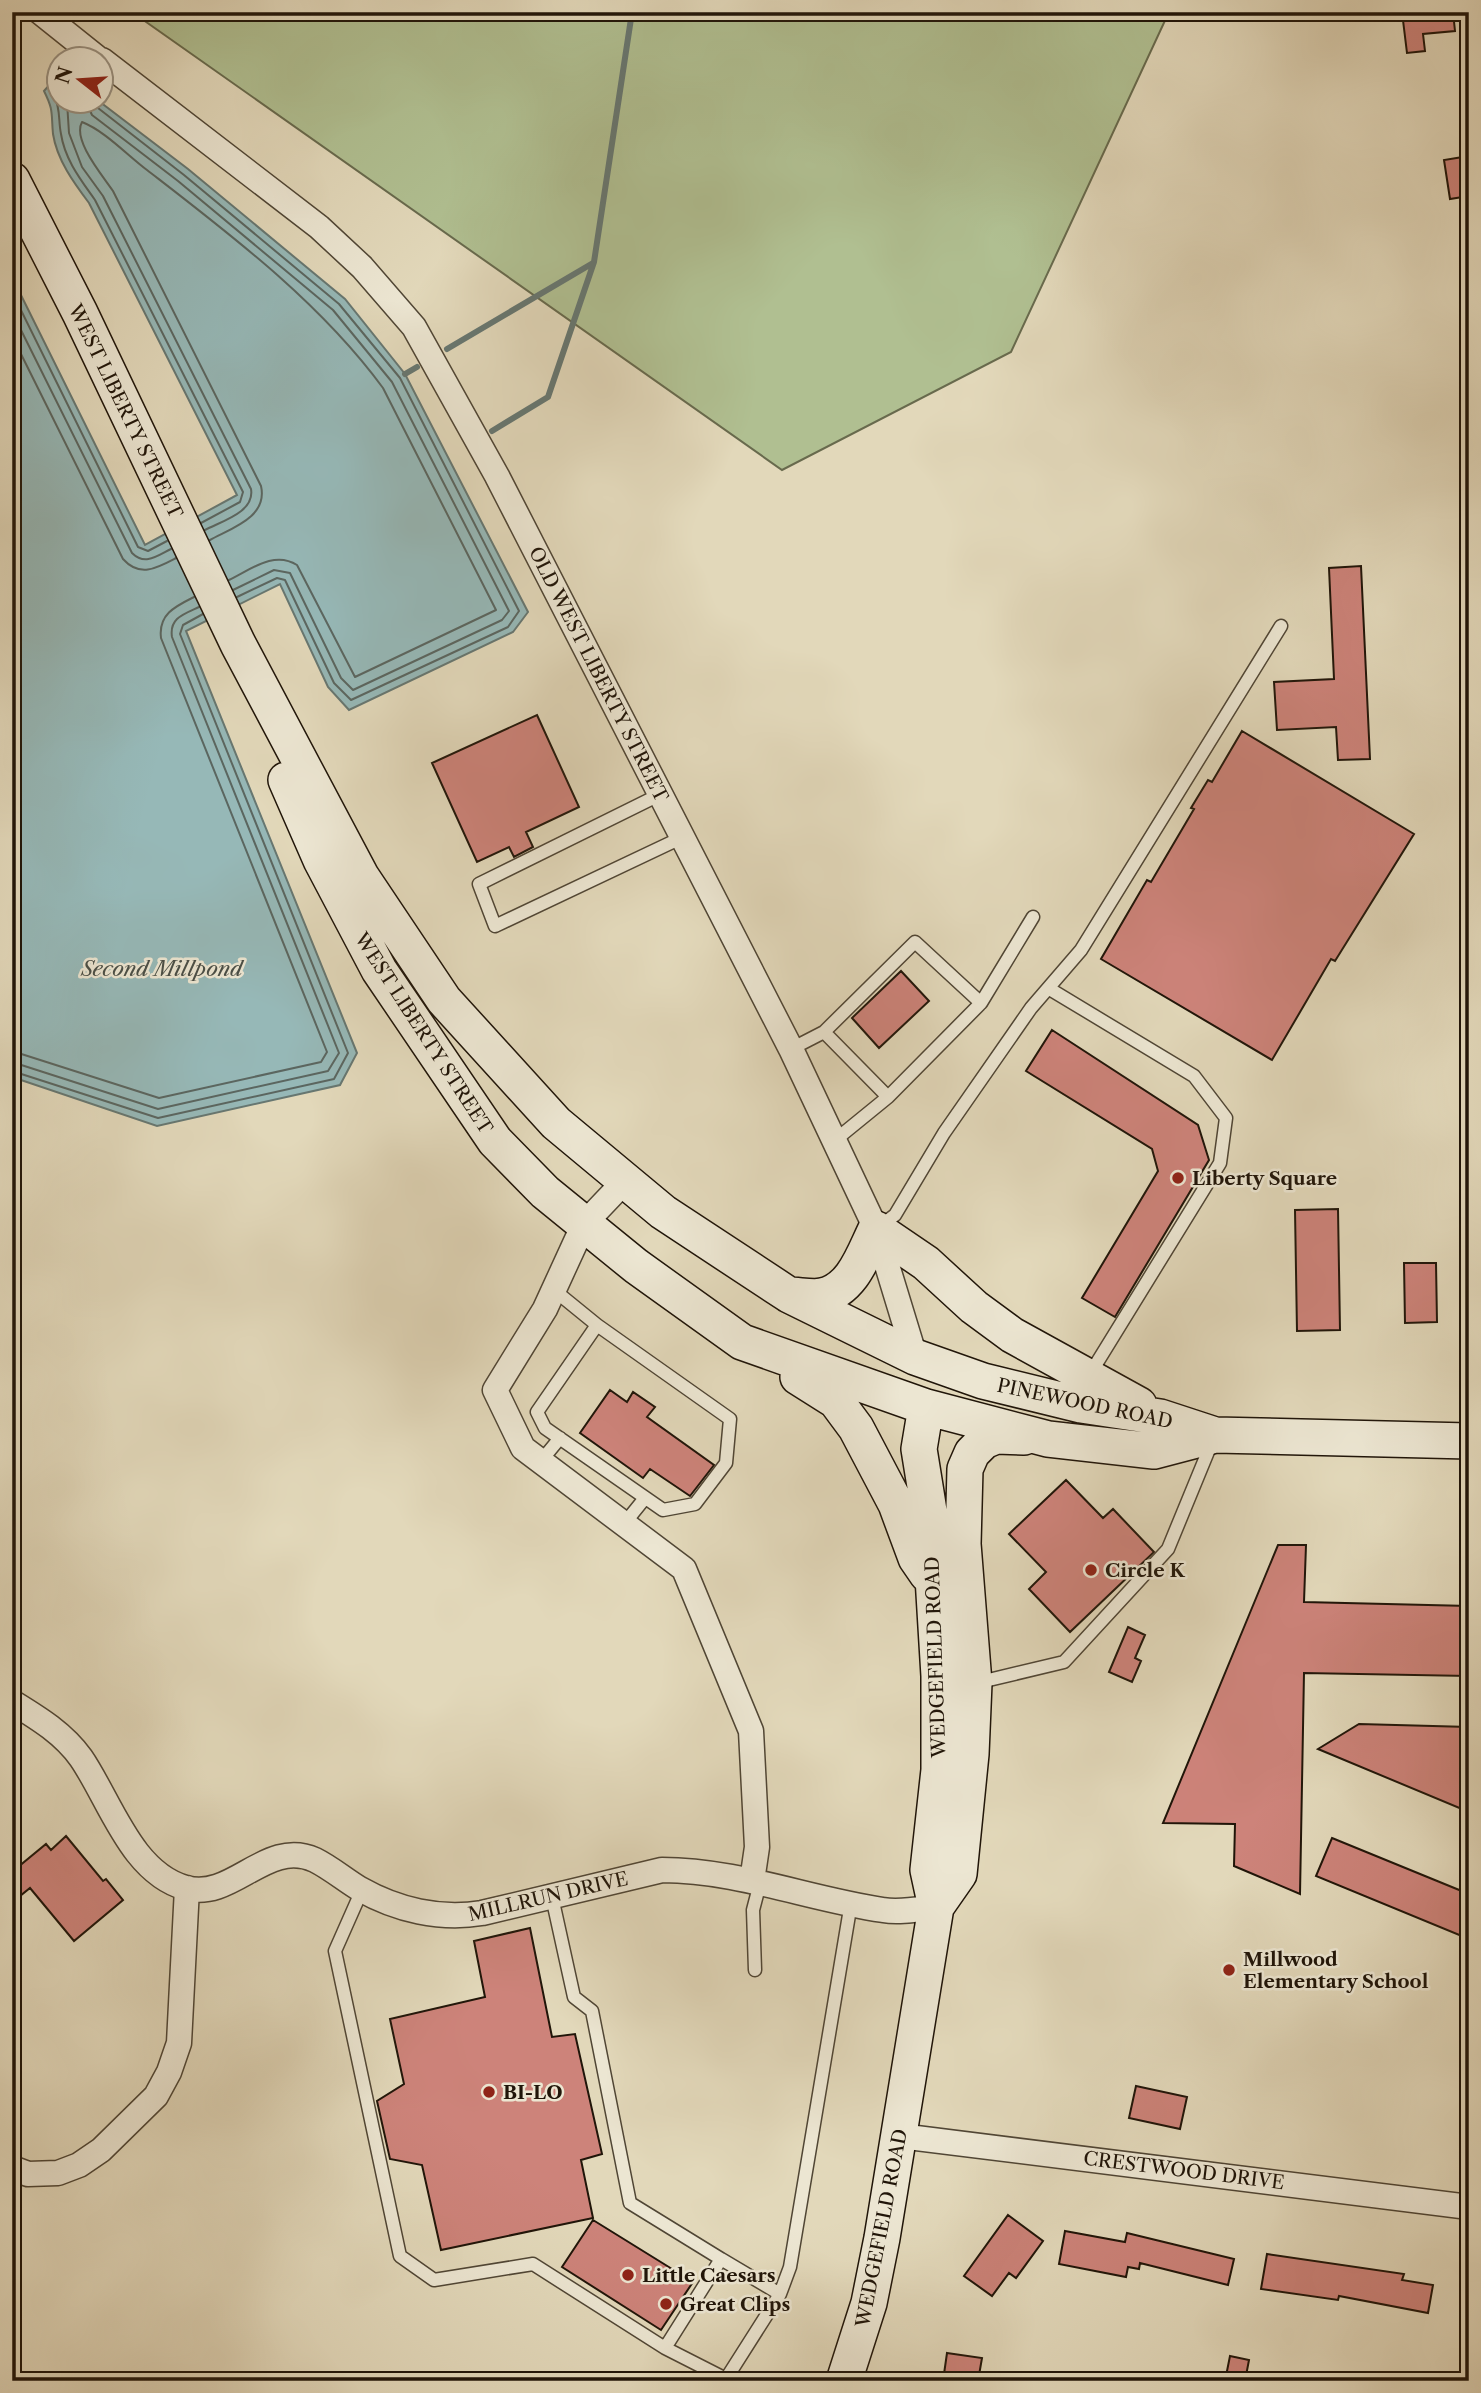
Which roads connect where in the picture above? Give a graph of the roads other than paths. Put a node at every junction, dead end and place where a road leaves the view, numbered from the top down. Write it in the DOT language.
graph roads {
  1 [pos="40,12"];
  2 [pos="83,46"];
  3 [pos="116,71"];
  4 [pos="12,180"];
  5 [pos="1281,626"];
  6 [pos="238,644"];
  7 [pos="661,794"];
  8 [pos="683,836"];
  9 [pos="1033,917"];
  10 [pos="1048,988"];
  11 [pos="981,1003"];
  12 [pos="824,1032"];
  13 [pos="791,1049"];
  14 [pos="888,1097"];
  15 [pos="834,1141"];
  16 [pos="624,1182"];
  17 [pos="584,1224"];
  18 [pos="876,1229"];
  19 [pos="554,1290"];
  20 [pos="789,1295"];
  21 [pos="597,1325"];
  22 [pos="742,1342"];
  23 [pos="915,1357"];
  24 [pos="1088,1377"];
  25 [pos="926,1407"];
  26 [pos="1160,1417"];
  27 [pos="1215,1435"];
  28 [pos="560,1438"];
  29 [pos="1048,1439"];
  30 [pos="1469,1441"];
  31 [pos="541,1461"];
  32 [pos="645,1498"];
  33 [pos="624,1524"];
  34 [pos="963,1544"];
  35 [pos="934,1585"];
  36 [pos="974,1683"];
  37 [pos="12,1702"];
  38 [pos="756,1882"];
  39 [pos="187,1888"];
  40 [pos="362,1890"];
  41 [pos="552,1896"];
  42 [pos="852,1903"];
  43 [pos="936,1907"];
  44 [pos="755,1970"];
  45 [pos="900,2136"];
  46 [pos="12,2168"];
  47 [pos="1469,2207"];
  48 [pos="721,2259"];
  49 [pos="780,2294"];
  50 [pos="666,2347"];
  51 [pos="729,2380"];
  52 [pos="844,2381"];
  1 -- 2 [label="street, OLD WEST LIBERTY STREET"];
  3 -- 7 [label="street, OLD WEST LIBERTY STREET"];
  4 -- 6 [label="main road, WEST LIBERTY STREET"];
  5 -- 10 [label="lane"];
  6 -- 16 [label="main road, WEST LIBERTY STREET"];
  6 -- 17 [label="main road, WEST LIBERTY STREET"];
  7 -- 8 [label="street, OLD WEST LIBERTY STREET"];
  7 -- 8 [label="lane"];
  8 -- 13 [label="street, OLD WEST LIBERTY STREET"];
  9 -- 11 [label="lane"];
  10 -- 18 [label="lane"];
  10 -- 24 [label="lane"];
  11 -- 12 [label="lane"];
  11 -- 14 [label="lane"];
  12 -- 13 [label="lane"];
  12 -- 14 [label="lane"];
  13 -- 15 [label="street, OLD WEST LIBERTY STREET"];
  14 -- 15 [label="lane"];
  15 -- 18 [label="street, OLD WEST LIBERTY STREET"];
  16 -- 17 [label="street"];
  16 -- 20 [label="main road, WEST LIBERTY STREET"];
  17 -- 19 [label="street"];
  17 -- 22 [label="main road, WEST LIBERTY STREET"];
  18 -- 20 [label="main road"];
  18 -- 23 [label="street, OLD WEST LIBERTY STREET"];
  18 -- 24 [label="main road"];
  19 -- 21 [label="lane"];
  19 -- 31 [label="street"];
  20 -- 23 [label="main road, WEST LIBERTY STREET"];
  21 -- 28 [label="lane"];
  21 -- 32 [label="lane"];
  22 -- 25 [label="main road, WEST LIBERTY STREET"];
  22 -- 35 [label="main road"];
  23 -- 25 [label="main road, OLD WEST LIBERTY STREET"];
  23 -- 26 [label="main road, PINEWOOD ROAD"];
  24 -- 26 [label="main road"];
  25 -- 29 [label="main road, PINEWOOD ROAD"];
  25 -- 34 [label="main road"];
  25 -- 35 [label="main road, WEDGEFIELD ROAD"];
  26 -- 27 [label="main road, PINEWOOD ROAD"];
  27 -- 29 [label="main road, PINEWOOD ROAD"];
  27 -- 30 [label="main road, PINEWOOD ROAD"];
  27 -- 36 [label="lane"];
  28 -- 31 [label="lane"];
  28 -- 32 [label="lane"];
  29 -- 34 [label="main road"];
  31 -- 33 [label="street"];
  32 -- 33 [label="lane"];
  33 -- 38 [label="street"];
  34 -- 36 [label="main road, WEDGEFIELD ROAD"];
  35 -- 43 [label="main road, WEDGEFIELD ROAD"];
  36 -- 43 [label="main road, WEDGEFIELD ROAD"];
  37 -- 39 [label="street"];
  38 -- 41 [label="street, MILLRUN DRIVE"];
  38 -- 42 [label="street, MILLRUN DRIVE"];
  38 -- 44 [label="lane"];
  39 -- 40 [label="street, MILLRUN DRIVE"];
  39 -- 46 [label="street"];
  40 -- 41 [label="street, MILLRUN DRIVE"];
  40 -- 50 [label="lane"];
  41 -- 48 [label="lane"];
  42 -- 43 [label="street, MILLRUN DRIVE"];
  42 -- 49 [label="lane"];
  43 -- 45 [label="main road, WEDGEFIELD ROAD"];
  45 -- 47 [label="street, CRESTWOOD DRIVE"];
  45 -- 52 [label="main road, WEDGEFIELD ROAD"];
  48 -- 49 [label="lane"];
  48 -- 50 [label="lane"];
  49 -- 51 [label="lane"];
  50 -- 51 [label="lane"];
}
